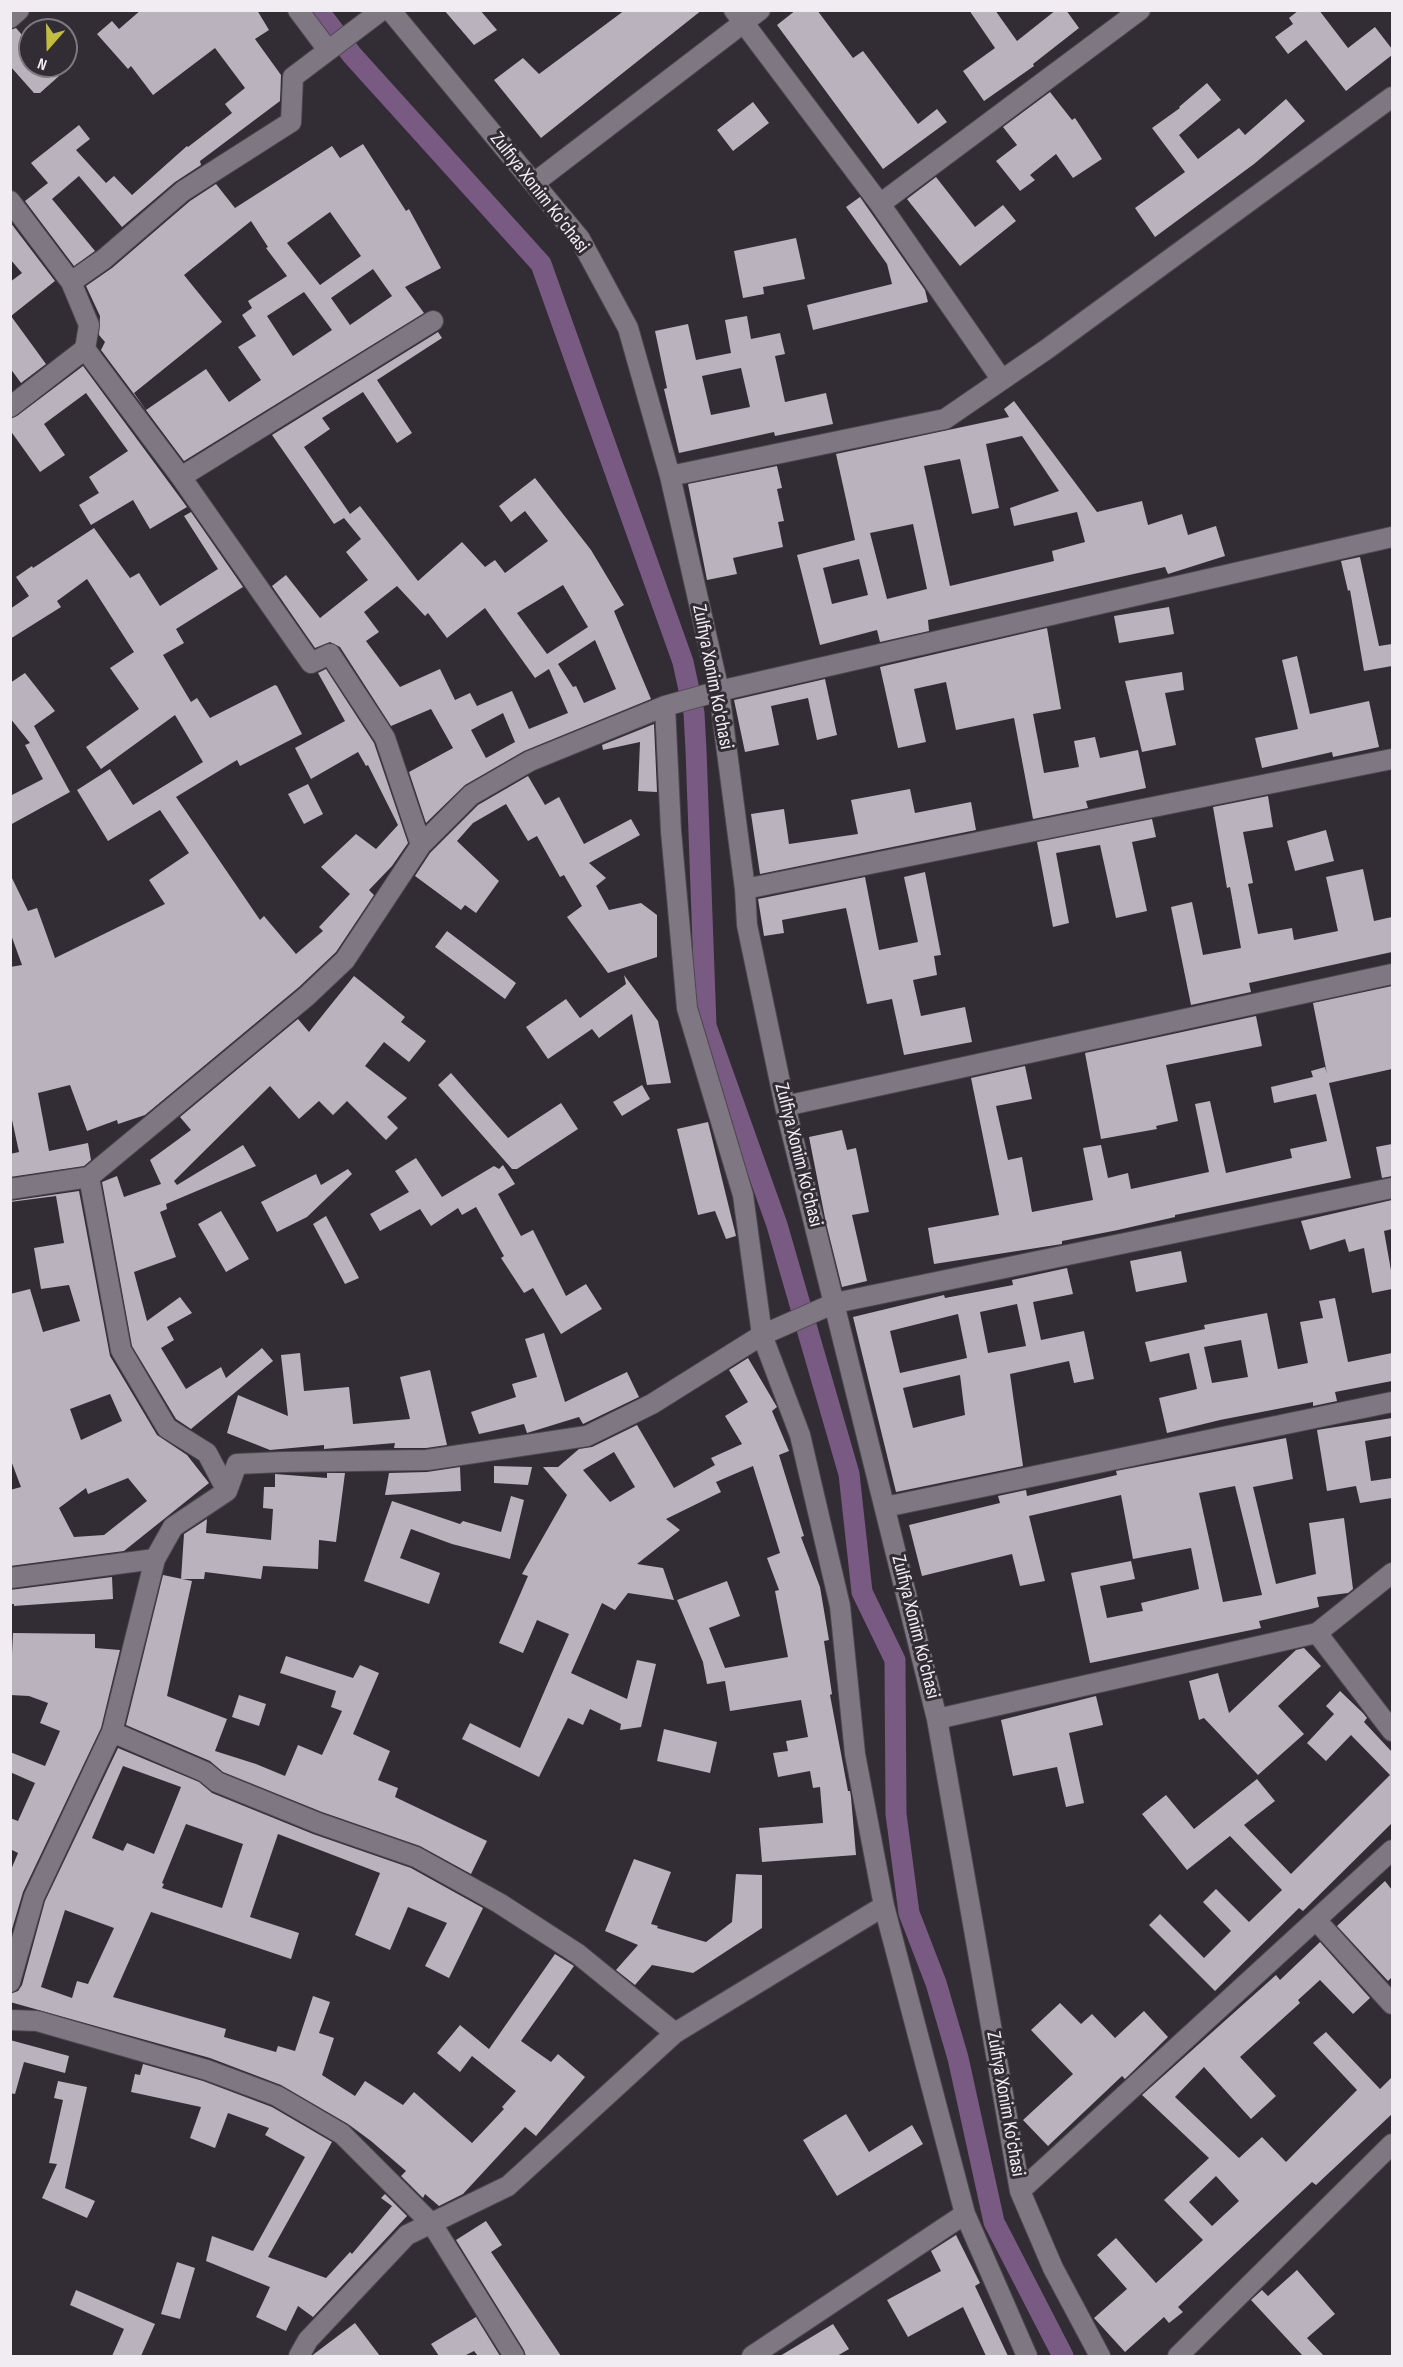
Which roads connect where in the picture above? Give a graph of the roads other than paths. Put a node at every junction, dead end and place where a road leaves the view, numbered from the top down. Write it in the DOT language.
graph roads {
  1 [pos="19,10"];
  2 [pos="298,10"];
  3 [pos="382,10"];
  4 [pos="390,10"];
  5 [pos="1140,10"];
  6 [pos="746,14"];
  7 [pos="10,18"];
  8 [pos="328,50"];
  9 [pos="1392,97"];
  10 [pos="534,183"];
  11 [pos="10,201"];
  12 [pos="880,204"];
  13 [pos="71,282"];
  14 [pos="433,321"];
  15 [pos="85,349"];
  16 [pos="1002,380"];
  17 [pos="10,407"];
  18 [pos="670,476"];
  19 [pos="181,477"];
  20 [pos="1392,537"];
  21 [pos="714,692"];
  22 [pos="672,704"];
  23 [pos="1392,759"];
  24 [pos="421,845"];
  25 [pos="745,889"];
  26 [pos="1392,974"];
  27 [pos="785,1106"];
  28 [pos="89,1176"];
  29 [pos="1392,1188"];
  30 [pos="10,1189"];
  31 [pos="829,1306"];
  32 [pos="769,1332"];
  33 [pos="1392,1402"];
  34 [pos="227,1491"];
  35 [pos="885,1507"];
  36 [pos="155,1559"];
  37 [pos="1392,1573"];
  38 [pos="10,1578"];
  39 [pos="1317,1633"];
  40 [pos="938,1719"];
  41 [pos="1392,1731"];
  42 [pos="112,1732"];
  43 [pos="1392,1850"];
  44 [pos="884,1906"];
  45 [pos="1316,1920"];
  46 [pos="10,1982"];
  47 [pos="1392,2004"];
  48 [pos="10,2020"];
  49 [pos="675,2033"];
  50 [pos="1392,2145"];
  51 [pos="1020,2191"];
  52 [pos="965,2214"];
  53 [pos="432,2224"];
  54 [pos="299,2356"];
  55 [pos="514,2356"];
  56 [pos="752,2356"];
  57 [pos="1027,2356"];
  58 [pos="1100,2356"];
  59 [pos="1178,2356"];
  1 -- 7 [label="street"];
  2 -- 8 [label="street"];
  3 -- 8 [label="street"];
  4 -- 10 [label="street, Zulfiya Xonim Ko'chasi"];
  5 -- 12 [label="street"];
  6 -- 10 [label="street"];
  6 -- 12 [label="street"];
  8 -- 13 [label="street"];
  9 -- 16 [label="street"];
  10 -- 18 [label="street, Zulfiya Xonim Ko'chasi"];
  11 -- 13 [label="street"];
  12 -- 16 [label="street"];
  13 -- 15 [label="street"];
  14 -- 19 [label="street"];
  15 -- 17 [label="street"];
  15 -- 19 [label="street"];
  16 -- 18 [label="street"];
  18 -- 21 [label="street, Zulfiya Xonim Ko'chasi"];
  19 -- 24 [label="street"];
  20 -- 21 [label="street"];
  21 -- 22 [label="street"];
  21 -- 25 [label="street, Zulfiya Xonim Ko'chasi"];
  22 -- 24 [label="street"];
  22 -- 32 [label="street"];
  23 -- 25 [label="street"];
  24 -- 28 [label="street"];
  25 -- 27 [label="street, Zulfiya Xonim Ko'chasi"];
  26 -- 27 [label="street"];
  27 -- 31 [label="street, Zulfiya Xonim Ko'chasi"];
  28 -- 30 [label="street"];
  28 -- 34 [label="street"];
  29 -- 31 [label="street"];
  31 -- 32 [label="street"];
  31 -- 35 [label="street, Zulfiya Xonim Ko'chasi"];
  32 -- 34 [label="street"];
  32 -- 44 [label="street"];
  33 -- 35 [label="street"];
  34 -- 36 [label="street"];
  35 -- 40 [label="street, Zulfiya Xonim Ko'chasi"];
  36 -- 38 [label="street"];
  36 -- 42 [label="street"];
  37 -- 39 [label="street"];
  39 -- 40 [label="street"];
  39 -- 41 [label="street"];
  40 -- 51 [label="street, Zulfiya Xonim Ko'chasi"];
  42 -- 46 [label="street"];
  42 -- 49 [label="street"];
  43 -- 45 [label="street"];
  44 -- 49 [label="street"];
  44 -- 52 [label="street"];
  45 -- 47 [label="street"];
  45 -- 51 [label="street"];
  48 -- 53 [label="street"];
  49 -- 53 [label="street"];
  50 -- 59 [label="street"];
  51 -- 58 [label="street, Zulfiya Xonim Ko'chasi"];
  52 -- 56 [label="street"];
  52 -- 57 [label="street"];
  53 -- 54 [label="street"];
  53 -- 55 [label="street"];
}
